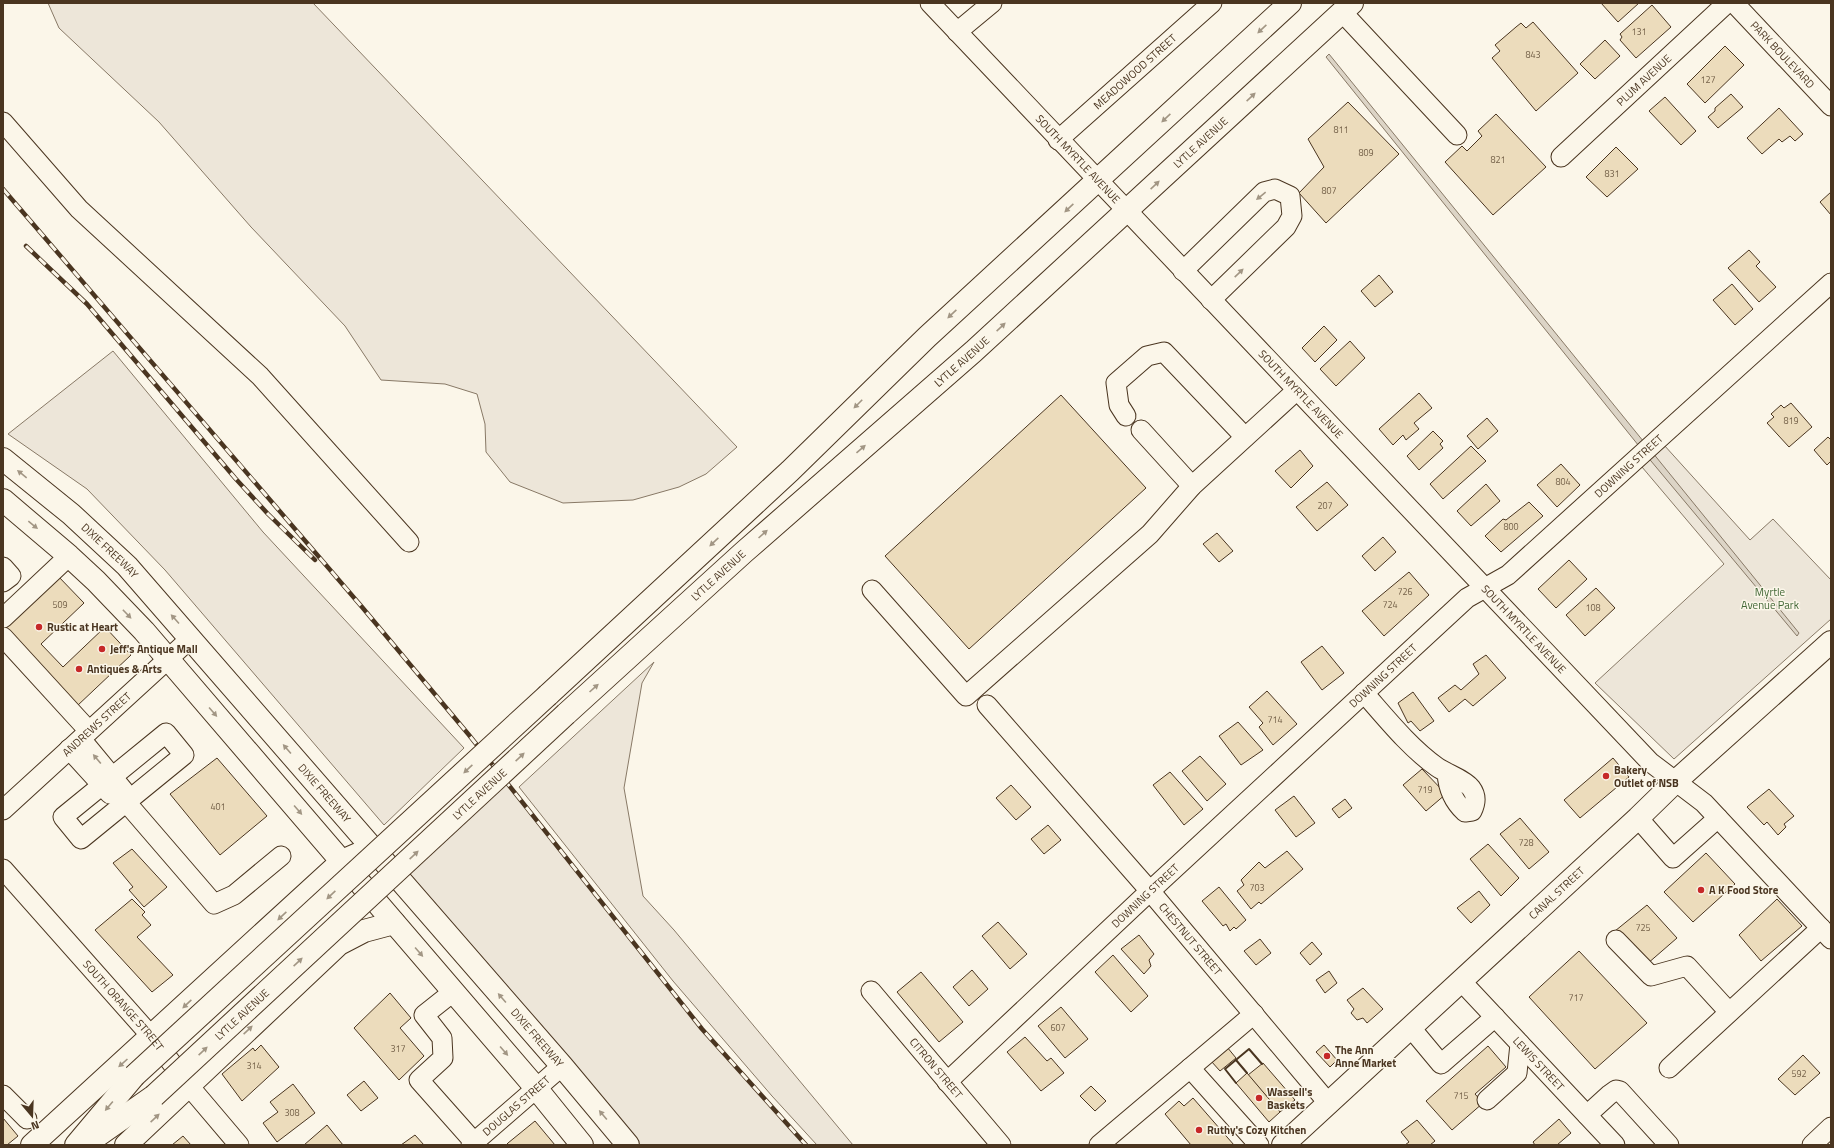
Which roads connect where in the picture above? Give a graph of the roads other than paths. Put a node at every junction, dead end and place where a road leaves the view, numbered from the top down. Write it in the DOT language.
graph roads {
  1 [pos="930,3"];
  2 [pos="992,3"];
  3 [pos="1212,3"];
  4 [pos="1290,3"];
  5 [pos="1727,3"];
  6 [pos="1734,3"];
  7 [pos="1347,8"];
  8 [pos="957,32"];
  9 [pos="1831,106"];
  10 [pos="3,122"];
  11 [pos="1457,135"];
  12 [pos="1058,140"];
  13 [pos="1561,157"];
  14 [pos="1097,181"];
  15 [pos="1126,211"];
  16 [pos="1183,271"];
  17 [pos="1831,283"];
  18 [pos="1211,300"];
  19 [pos="1297,390"];
  20 [pos="1126,416"];
  21 [pos="1141,430"];
  22 [pos="1245,437"];
  23 [pos="3,459"];
  24 [pos="1192,486"];
  25 [pos="3,500"];
  26 [pos="409,542"];
  27 [pos="69,556"];
  28 [pos="3,567"];
  29 [pos="3,582"];
  30 [pos="1486,588"];
  31 [pos="872,590"];
  32 [pos="3,618"];
  33 [pos="3,637"];
  34 [pos="191,638"];
  35 [pos="1831,642"];
  36 [pos="168,659"];
  37 [pos="1364,693"];
  38 [pos="987,705"];
  39 [pos="80,740"];
  40 [pos="1447,773"];
  41 [pos="107,781"];
  42 [pos="1676,781"];
  43 [pos="126,802"];
  44 [pos="3,810"];
  45 [pos="1638,818"];
  46 [pos="1718,818"];
  47 [pos="377,853"];
  48 [pos="281,856"];
  49 [pos="342,861"];
  50 [pos="3,869"];
  51 [pos="1150,891"];
  52 [pos="371,896"];
  53 [pos="394,923"];
  54 [pos="1826,934"];
  55 [pos="1616,940"];
  56 [pos="339,944"];
  57 [pos="1462,982"];
  58 [pos="871,991"];
  59 [pos="453,992"];
  60 [pos="1729,1012"];
  61 [pos="1254,1014"];
  62 [pos="1495,1017"];
  63 [pos="1411,1028"];
  64 [pos="152,1037"];
  65 [pos="1520,1044"];
  66 [pos="562,1066"];
  67 [pos="1190,1068"];
  68 [pos="1669,1068"];
  69 [pos="947,1082"];
  70 [pos="189,1086"];
  71 [pos="536,1088"];
  72 [pos="3,1095"];
  73 [pos="1487,1100"];
  74 [pos="1329,1104"];
  75 [pos="1587,1115"];
  76 [pos="27,1119"];
  77 [pos="1831,1127"];
  78 [pos="473,1144"];
  79 [pos="32,1145"];
  80 [pos="76,1145"];
  81 [pos="84,1145"];
  82 [pos="126,1145"];
  83 [pos="239,1145"];
  84 [pos="582,1145"];
  85 [pos="628,1145"];
  86 [pos="1001,1145"];
  87 [pos="1099,1145"];
  88 [pos="1259,1145"];
  89 [pos="1283,1145"];
  90 [pos="1615,1145"];
  91 [pos="1669,1145"];
  92 [pos="1812,1145"];
  1 -- 8 [label="street, SOUTH MYRTLE AVENUE"];
  2 -- 8 [label="street"];
  3 -- 12 [label="street, MEADOWOOD STREET"];
  4 -- 14 [label="main road, one-way"];
  5 -- 13 [label="street, PLUM AVENUE"];
  6 -- 9 [label="street, PARK BOULEVARD"];
  7 -- 11 [label="street"];
  15 -- 7 [label="main road, LYTLE AVENUE, one-way"];
  8 -- 12 [label="street, SOUTH MYRTLE AVENUE"];
  10 -- 26 [label="street"];
  12 -- 14 [label="street, SOUTH MYRTLE AVENUE"];
  14 -- 15 [label="street, SOUTH MYRTLE AVENUE"];
  14 -- 80 [label="main road, one-way, bridge"];
  15 -- 16 [label="street, SOUTH MYRTLE AVENUE"];
  81 -- 15 [label="main road, LYTLE AVENUE, one-way, bridge"];
  16 -- 18 [label="street, SOUTH MYRTLE AVENUE"];
  18 -- 16 [label="street, one-way"];
  17 -- 30 [label="street, DOWNING STREET"];
  18 -- 19 [label="street, SOUTH MYRTLE AVENUE"];
  19 -- 22 [label="street"];
  19 -- 30 [label="street, SOUTH MYRTLE AVENUE"];
  20 -- 22 [label="street"];
  21 -- 24 [label="street"];
  22 -- 24 [label="street"];
  34 -- 23 [label="main road, DIXIE FREEWAY, one-way"];
  24 -- 31 [label="street"];
  25 -- 27 [label="main road, one-way"];
  27 -- 32 [label="street"];
  27 -- 36 [label="main road, one-way"];
  28 -- 29 [label="street"];
  30 -- 37 [label="street, DOWNING STREET"];
  30 -- 42 [label="street, SOUTH MYRTLE AVENUE"];
  33 -- 39 [label="street"];
  34 -- 36 [label="street, ANDREWS STREET"];
  47 -- 34 [label="main road, DIXIE FREEWAY, one-way"];
  35 -- 42 [label="main road, CANAL STREET"];
  36 -- 39 [label="street, ANDREWS STREET"];
  36 -- 49 [label="main road, one-way"];
  37 -- 40 [label="street"];
  37 -- 51 [label="street, DOWNING STREET"];
  38 -- 51 [label="street, CHESTNUT STREET"];
  39 -- 41 [label="street"];
  39 -- 44 [label="street, ANDREWS STREET"];
  41 -- 43 [label="street"];
  41 -- 43 [label="street"];
  41 -- 43 [label="street"];
  42 -- 45 [label="main road, CANAL STREET"];
  42 -- 46 [label="street, SOUTH MYRTLE AVENUE"];
  43 -- 48 [label="street"];
  45 -- 46 [label="street"];
  45 -- 57 [label="main road, CANAL STREET"];
  46 -- 54 [label="street, SOUTH MYRTLE AVENUE"];
  47 -- 49 [label="main road"];
  47 -- 52 [label="main road"];
  66 -- 47 [label="main road, DIXIE FREEWAY, one-way"];
  49 -- 52 [label="main road"];
  49 -- 64 [label="main road, one-way"];
  50 -- 64 [label="street, SOUTH ORANGE STREET"];
  51 -- 61 [label="street, CHESTNUT STREET"];
  51 -- 69 [label="street, DOWNING STREET"];
  52 -- 53 [label="main road"];
  52 -- 56 [label="main road"];
  53 -- 56 [label="main road"];
  53 -- 59 [label="main road, one-way"];
  54 -- 60 [label="street"];
  55 -- 60 [label="street"];
  70 -- 56 [label="main road, one-way"];
  57 -- 62 [label="street, LEWIS STREET"];
  57 -- 63 [label="main road, CANAL STREET"];
  58 -- 69 [label="street, CITRON STREET"];
  59 -- 71 [label="main road, one-way"];
  59 -- 78 [label="street"];
  60 -- 68 [label="street"];
  61 -- 67 [label="street"];
  61 -- 74 [label="street, CHESTNUT STREET"];
  62 -- 63 [label="street"];
  62 -- 65 [label="street, LEWIS STREET"];
  63 -- 74 [label="main road, CANAL STREET"];
  64 -- 70 [label="street, SOUTH ORANGE STREET"];
  64 -- 79 [label="main road, one-way"];
  65 -- 73 [label="street"];
  65 -- 75 [label="street, LEWIS STREET"];
  66 -- 71 [label="street, DOUGLAS STREET"];
  85 -- 66 [label="main road, DIXIE FREEWAY, one-way"];
  67 -- 87 [label="street"];
  67 -- 88 [label="street"];
  69 -- 86 [label="street, CITRON STREET"];
  82 -- 70 [label="main road, one-way"];
  70 -- 83 [label="street, SOUTH ORANGE STREET"];
  71 -- 78 [label="street, DOUGLAS STREET"];
  71 -- 84 [label="main road"];
  72 -- 76 [label="street"];
  74 -- 89 [label="main road, CANAL STREET"];
  75 -- 90 [label="street, LEWIS STREET"];
  75 -- 91 [label="street"];
  77 -- 92 [label="street"];
}
